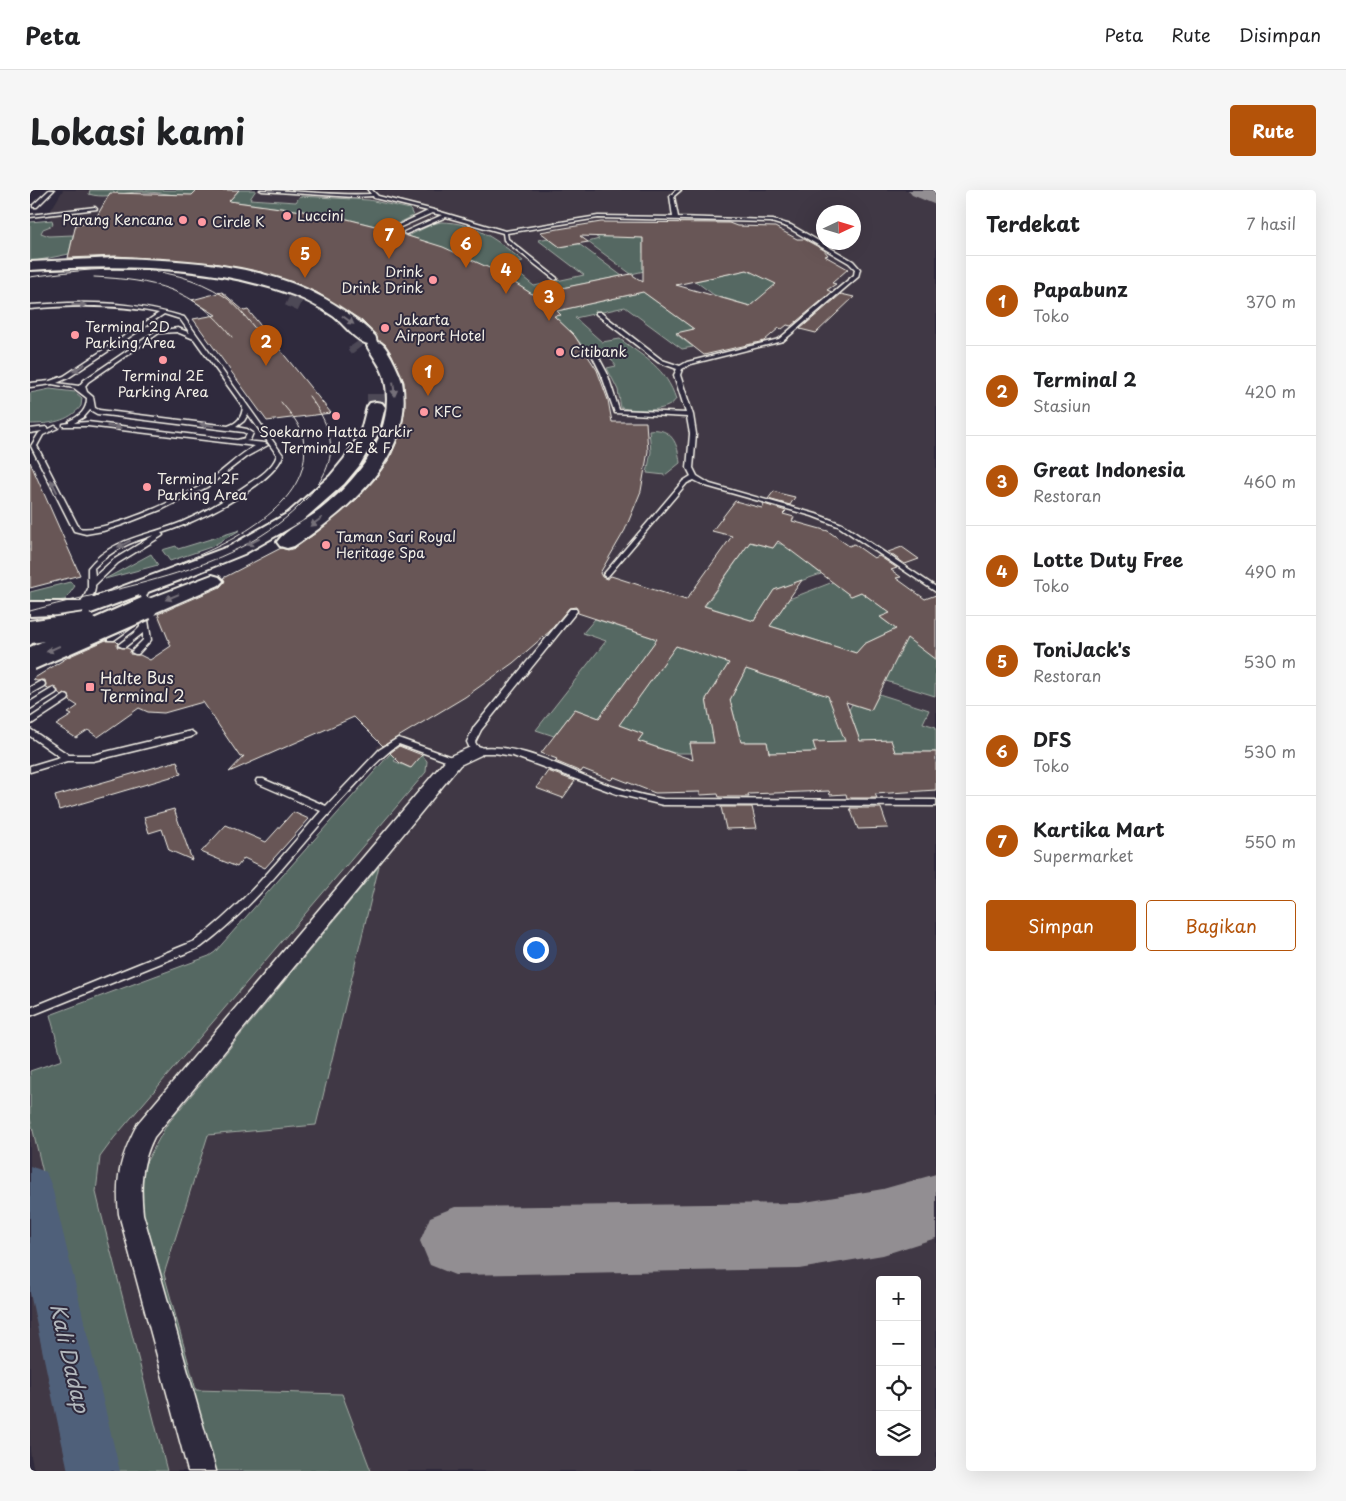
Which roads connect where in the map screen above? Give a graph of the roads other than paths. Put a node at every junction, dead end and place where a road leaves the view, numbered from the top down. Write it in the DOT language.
graph roads {
  1 [pos="52,190"];
  2 [pos="262,190"];
  3 [pos="679,190"];
  4 [pos="371,192"];
  5 [pos="30,202"];
  6 [pos="35,206"];
  7 [pos="95,208"];
  8 [pos="432,211"];
  9 [pos="30,215"];
  10 [pos="446,215"];
  11 [pos="676,219"];
  12 [pos="394,229"];
  13 [pos="504,232"];
  14 [pos="406,233"];
  15 [pos="30,266"];
  16 [pos="30,272"];
  17 [pos="555,279"];
  18 [pos="288,299"];
  19 [pos="30,307"];
  20 [pos="305,307"];
  21 [pos="164,312"];
  22 [pos="598,313"];
  23 [pos="141,327"];
  24 [pos="158,332"];
  25 [pos="197,339"];
  26 [pos="116,344"];
  27 [pos="364,345"];
  28 [pos="134,348"];
  29 [pos="596,357"];
  30 [pos="680,368"];
  31 [pos="370,369"];
  32 [pos="39,385"];
  33 [pos="30,386"];
  34 [pos="85,391"];
  35 [pos="376,396"];
  36 [pos="91,404"];
  37 [pos="246,406"];
  38 [pos="690,415"];
  39 [pos="179,422"];
  40 [pos="65,425"];
  41 [pos="55,428"];
  42 [pos="226,428"];
  43 [pos="30,431"];
  44 [pos="168,433"];
  45 [pos="234,441"];
  46 [pos="265,445"];
  47 [pos="278,450"];
  48 [pos="694,477"];
  49 [pos="176,526"];
  50 [pos="606,574"];
  51 [pos="93,583"];
  52 [pos="156,583"];
  53 [pos="936,590"];
  54 [pos="83,608"];
  55 [pos="30,609"];
  56 [pos="573,611"];
  57 [pos="144,614"];
  58 [pos="30,632"];
  59 [pos="30,636"];
  60 [pos="111,638"];
  61 [pos="122,645"];
  62 [pos="135,652"];
  63 [pos="30,659"];
  64 [pos="41,684"];
  65 [pos="30,691"];
  66 [pos="53,691"];
  67 [pos="65,698"];
  68 [pos="30,706"];
  69 [pos="30,722"];
  70 [pos="30,732"];
  71 [pos="191,734"];
  72 [pos="475,751"];
  73 [pos="67,758"];
  74 [pos="454,760"];
  75 [pos="30,769"];
  76 [pos="260,781"];
  77 [pos="936,803"];
  78 [pos="327,810"];
  79 [pos="30,1012"];
  80 [pos="202,1471"];
  1 -- 6 [label="lane"];
  2 -- 4 [label="lane"];
  3 -- 11 [label="lane"];
  4 -- 8 [label="lane"];
  5 -- 6 [label="lane"];
  6 -- 9 [label="lane"];
  7 -- 9 [label="lane"];
  8 -- 10 [label="lane"];
  8 -- 12 [label="lane"];
  10 -- 13 [label="lane"];
  10 -- 14 [label="lane"];
  11 -- 13 [label="lane"];
  11 -- 30 [label="lane"];
  13 -- 17 [label="lane"];
  15 -- 27 [label="street, one-way"];
  16 -- 18 [label="street"];
  19 -- 21 [label="lane, one-way"];
  20 -- 27 [label="street"];
  21 -- 23 [label="lane"];
  21 -- 25 [label="lane"];
  22 -- 30 [label="lane"];
  23 -- 24 [label="lane"];
  23 -- 26 [label="lane"];
  24 -- 25 [label="lane"];
  24 -- 28 [label="lane"];
  25 -- 37 [label="lane"];
  26 -- 28 [label="lane"];
  26 -- 32 [label="lane, one-way"];
  27 -- 31 [label="street"];
  27 -- 57 [label="street, one-way"];
  28 -- 34 [label="lane"];
  29 -- 38 [label="lane"];
  30 -- 38 [label="lane"];
  32 -- 33 [label="lane"];
  32 -- 34 [label="lane"];
  34 -- 36 [label="lane"];
  35 -- 52 [label="street, one-way"];
  36 -- 39 [label="lane"];
  36 -- 40 [label="lane"];
  37 -- 42 [label="lane"];
  37 -- 47 [label="lane"];
  38 -- 48 [label="lane"];
  42 -- 39 [label="lane, one-way"];
  39 -- 44 [label="lane"];
  40 -- 41 [label="lane"];
  40 -- 44 [label="lane, one-way"];
  41 -- 43 [label="lane"];
  46 -- 41 [label="lane, one-way"];
  42 -- 45 [label="lane"];
  44 -- 45 [label="lane"];
  45 -- 46 [label="lane"];
  46 -- 47 [label="lane"];
  47 -- 49 [label="lane"];
  48 -- 50 [label="lane"];
  48 -- 53 [label="lane"];
  49 -- 51 [label="lane"];
  49 -- 51 [label="lane, one-way"];
  51 -- 54 [label="lane"];
  52 -- 54 [label="street"];
  52 -- 57 [label="lane"];
  54 -- 55 [label="street"];
  54 -- 59 [label="street"];
  56 -- 72 [label="lane"];
  57 -- 58 [label="street, bridge"];
  57 -- 60 [label="lane"];
  57 -- 61 [label="lane"];
  57 -- 62 [label="lane"];
  57 -- 63 [label="street, one-way, bridge"];
  64 -- 65 [label="lane"];
  66 -- 68 [label="lane"];
  67 -- 69 [label="lane"];
  70 -- 73 [label="lane"];
  71 -- 73 [label="lane"];
  72 -- 74 [label="street"];
  72 -- 77 [label="lane"];
  73 -- 75 [label="lane"];
  74 -- 78 [label="lane"];
  74 -- 80 [label="street"];
  76 -- 78 [label="lane"];
  78 -- 79 [label="lane"];
}
